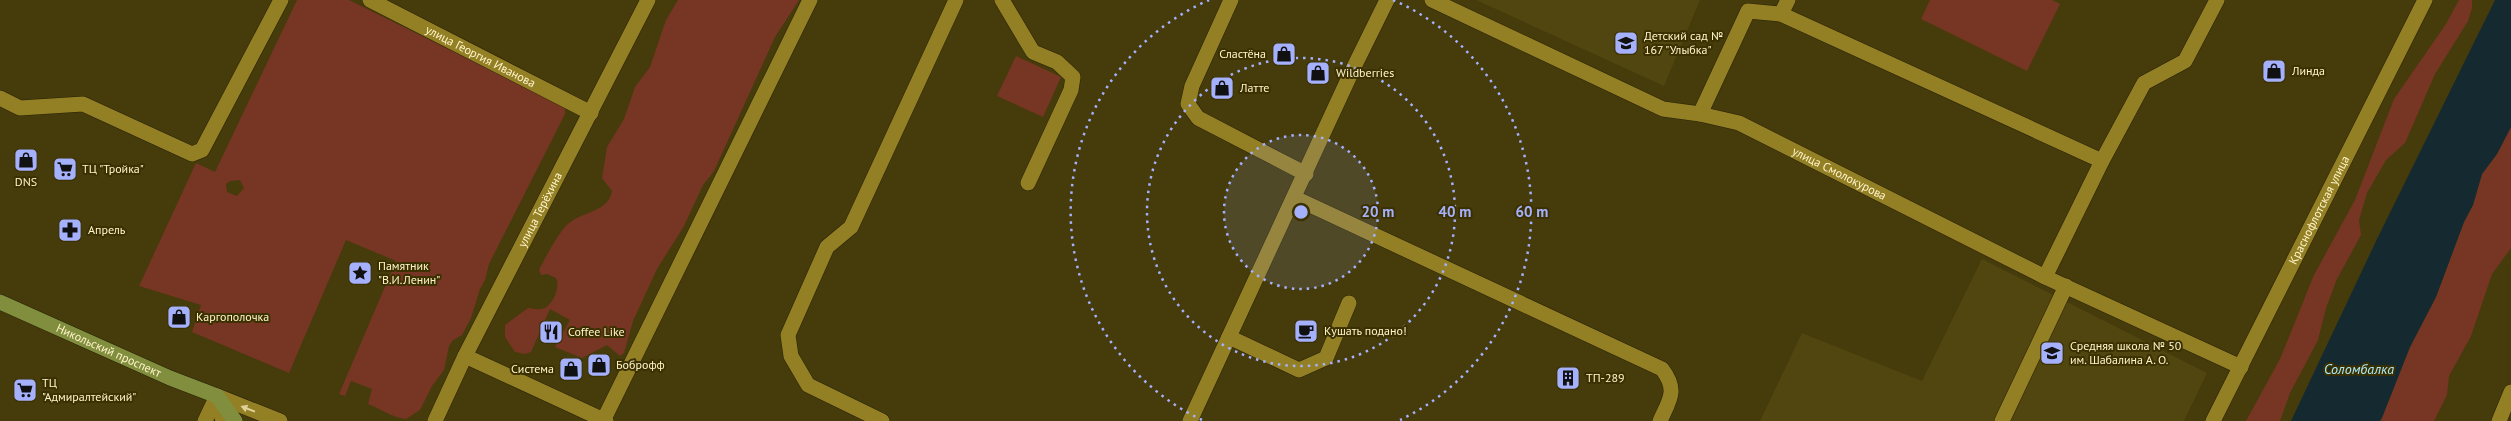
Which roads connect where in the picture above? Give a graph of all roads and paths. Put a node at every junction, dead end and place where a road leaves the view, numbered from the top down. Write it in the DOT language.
graph roads {
  1 [pos="281,0"];
  2 [pos="370,0"];
  3 [pos="648,0"];
  4 [pos="810,0"];
  5 [pos="956,0"];
  6 [pos="1002,0"];
  7 [pos="1230,0"];
  8 [pos="1387,0"];
  9 [pos="1432,0"];
  10 [pos="2217,0"];
  11 [pos="2425,0"];
  12 [pos="1453,5"];
  13 [pos="1784,7"];
  14 [pos="0,98"];
  15 [pos="591,113"];
  16 [pos="1700,114"];
  17 [pos="2102,161"];
  18 [pos="1306,174"];
  19 [pos="1028,183"];
  20 [pos="1295,198"];
  21 [pos="2045,277"];
  22 [pos="2066,286"];
  23 [pos="0,302"];
  24 [pos="1348,303"];
  25 [pos="1230,337"];
  26 [pos="464,356"];
  27 [pos="2241,367"];
  28 [pos="2511,392"];
  29 [pos="217,396"];
  30 [pos="205,421"];
  31 [pos="223,421"];
  32 [pos="236,421"];
  33 [pos="280,421"];
  34 [pos="435,421"];
  35 [pos="604,421"];
  36 [pos="882,421"];
  37 [pos="1190,421"];
  38 [pos="1660,421"];
  39 [pos="2002,421"];
  40 [pos="2213,421"];
  41 [pos="2499,421"];
  1 -- 14 [label="street"];
  2 -- 15 [label="street, улица Георгия Иванова"];
  3 -- 15 [label="street, улица Терёхина"];
  4 -- 35 [label="street"];
  5 -- 36 [label="street"];
  6 -- 19 [label="street"];
  7 -- 18 [label="street"];
  8 -- 18 [label="street"];
  9 -- 12 [label="street, улица Смолокурова"];
  10 -- 17 [label="street"];
  11 -- 27 [label="street, Краснофлотская улица"];
  12 -- 16 [label="street, улица Смолокурова"];
  13 -- 16 [label="street"];
  13 -- 17 [label="street"];
  15 -- 26 [label="street, улица Терёхина"];
  16 -- 21 [label="street, улица Смолокурова"];
  17 -- 21 [label="street"];
  18 -- 20 [label="street"];
  20 -- 25 [label="street"];
  20 -- 38 [label="street"];
  21 -- 22 [label="street, улица Смолокурова"];
  22 -- 27 [label="street, улица Смолокурова"];
  22 -- 39 [label="street"];
  23 -- 29 [label="main road, Никольский проспект"];
  24 -- 25 [label="street"];
  25 -- 37 [label="street"];
  26 -- 34 [label="street, улица Терёхина"];
  26 -- 35 [label="street"];
  27 -- 40 [label="street, Краснофлотская улица"];
  28 -- 41 [label="street"];
  29 -- 30 [label="street"];
  29 -- 31 [label="street"];
  29 -- 32 [label="main road"];
  33 -- 29 [label="street, one-way"];
}
